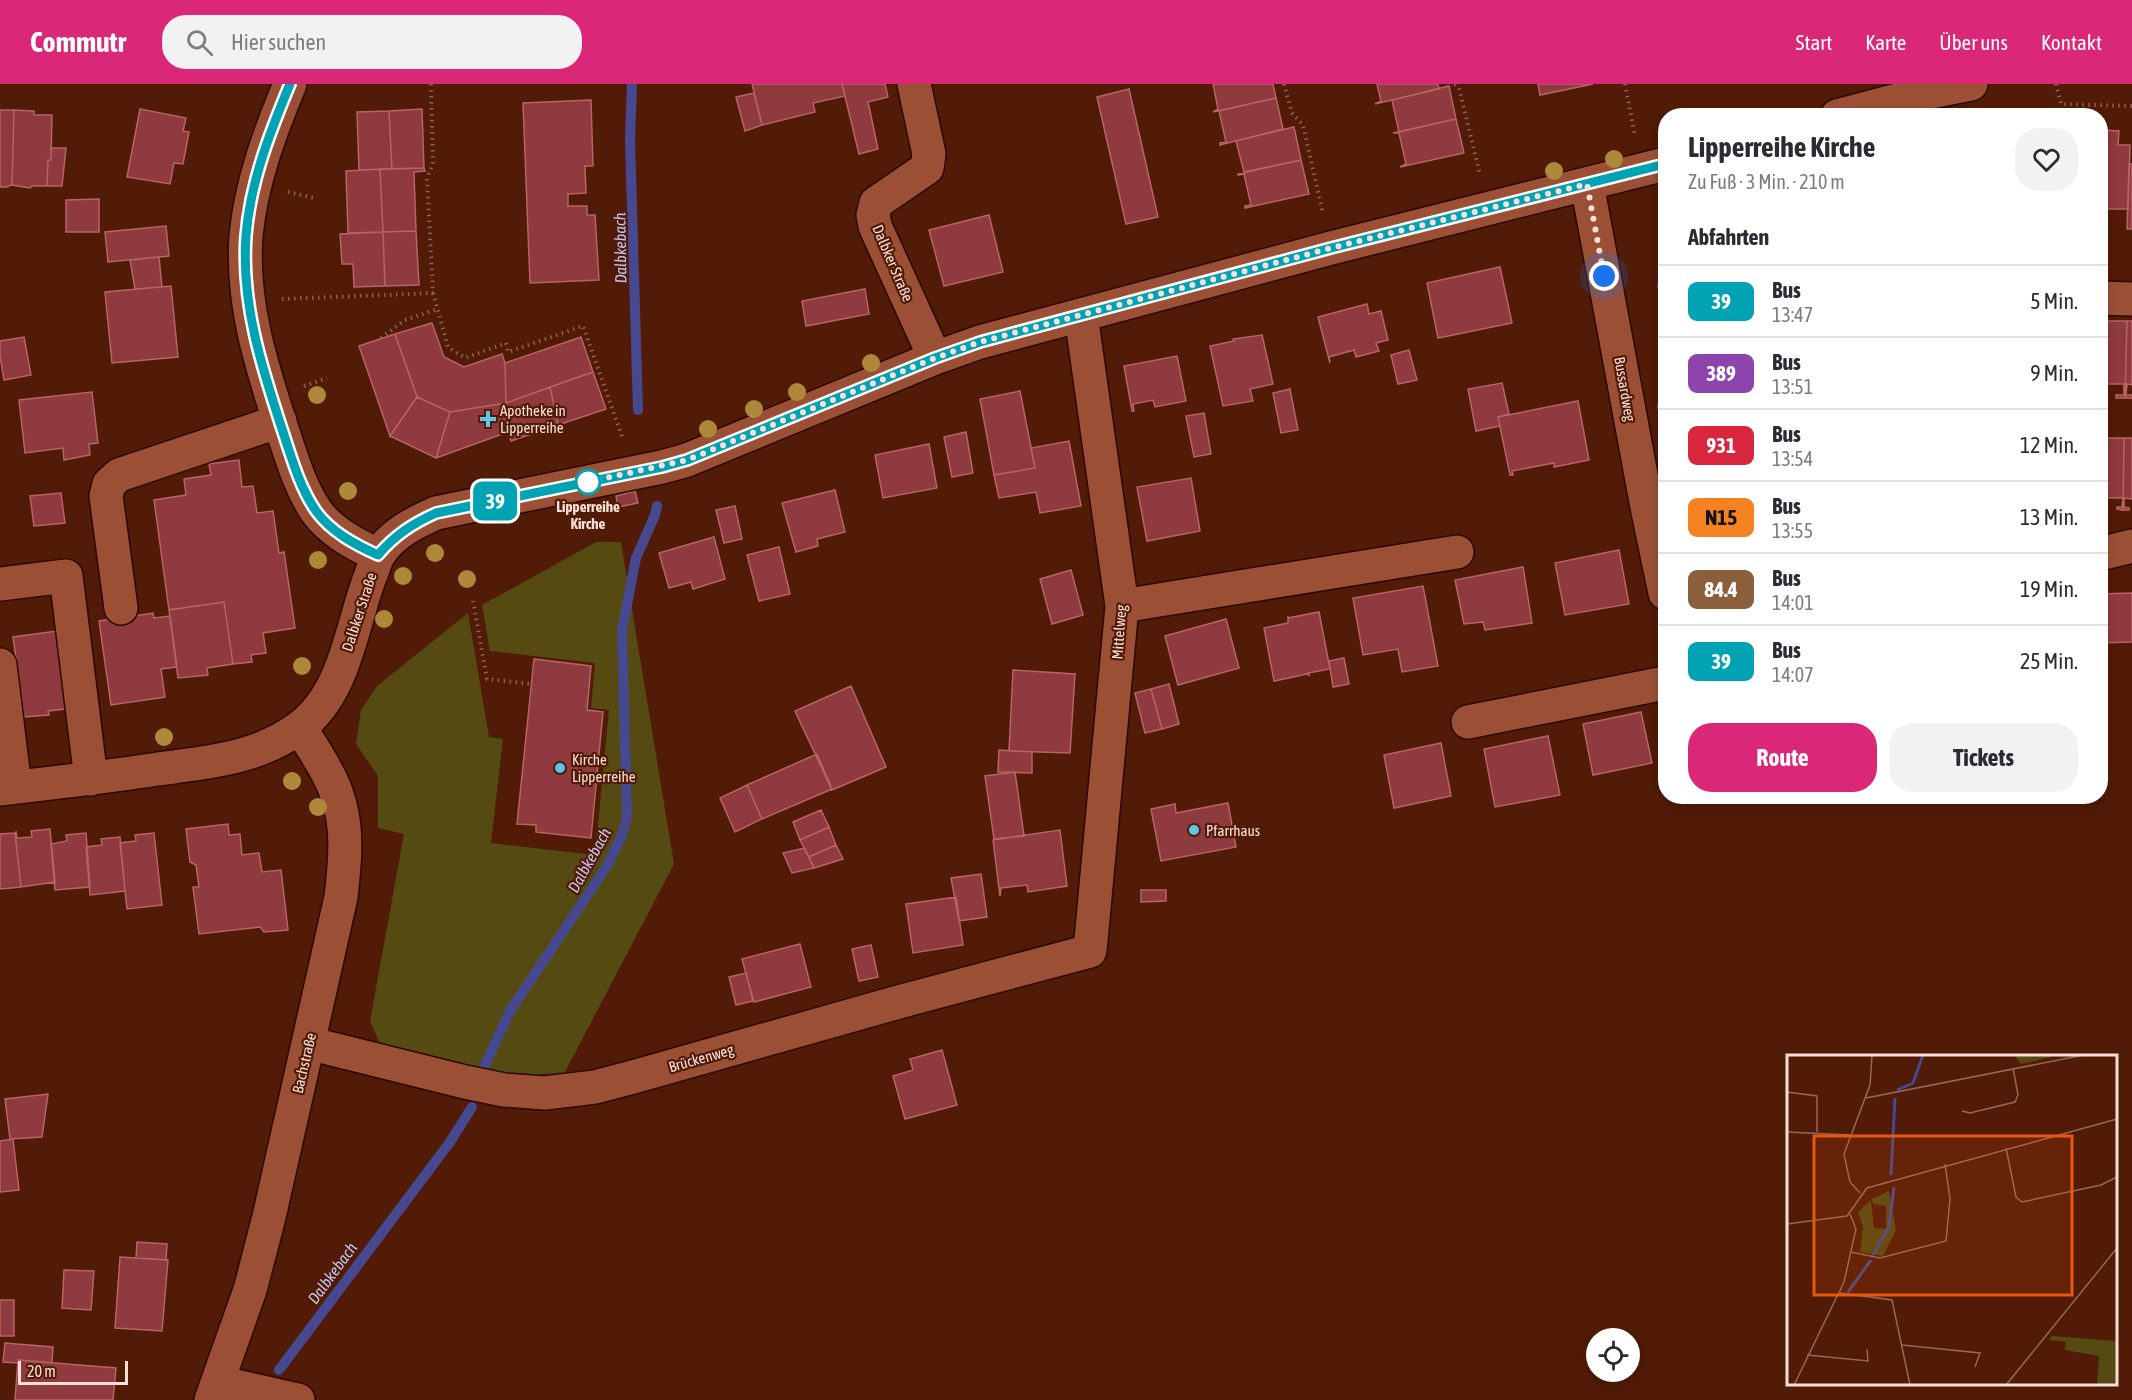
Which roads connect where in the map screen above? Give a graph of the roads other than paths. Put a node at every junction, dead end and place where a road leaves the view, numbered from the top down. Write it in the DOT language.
graph roads {
  1 [pos="290,84"];
  2 [pos="914,84"];
  3 [pos="1971,84"];
  4 [pos="1868,108"];
  5 [pos="1653,167"];
  6 [pos="1587,184"];
  7 [pos="2108,298"];
  8 [pos="2132,299"];
  9 [pos="1081,315"];
  10 [pos="935,358"];
  11 [pos="279,421"];
  12 [pos="2132,546"];
  13 [pos="1457,552"];
  14 [pos="2108,552"];
  15 [pos="378,555"];
  16 [pos="1658,563"];
  17 [pos="0,584"];
  18 [pos="1122,606"];
  19 [pos="121,608"];
  20 [pos="0,665"];
  21 [pos="1658,684"];
  22 [pos="1468,722"];
  23 [pos="300,727"];
  24 [pos="91,779"];
  25 [pos="7,788"];
  26 [pos="1090,951"];
  27 [pos="308,1043"];
  28 [pos="214,1391"];
  29 [pos="298,1400"];
  1 -- 11 [label="street"];
  2 -- 10 [label="street, Dalbker Straße"];
  3 -- 4 [label="street"];
  5 -- 6 [label="street, Dalbker Straße"];
  6 -- 9 [label="street, Dalbker Straße"];
  6 -- 16 [label="street, Bussardweg"];
  7 -- 8 [label="street"];
  9 -- 10 [label="street, Dalbker Straße"];
  9 -- 18 [label="street, Mittelweg"];
  10 -- 15 [label="street, Dalbker Straße"];
  11 -- 15 [label="street"];
  11 -- 19 [label="street"];
  12 -- 14 [label="street"];
  13 -- 18 [label="street"];
  15 -- 23 [label="street, Dalbker Straße"];
  17 -- 24 [label="street"];
  18 -- 26 [label="street, Mittelweg"];
  20 -- 25 [label="street"];
  21 -- 22 [label="street"];
  23 -- 24 [label="street, Dalbker Straße"];
  23 -- 27 [label="street, Bachstraße"];
  24 -- 25 [label="street, Dalbker Straße"];
  26 -- 27 [label="street, Brückenweg"];
  27 -- 28 [label="street, Bachstraße"];
  28 -- 29 [label="street"];
}
